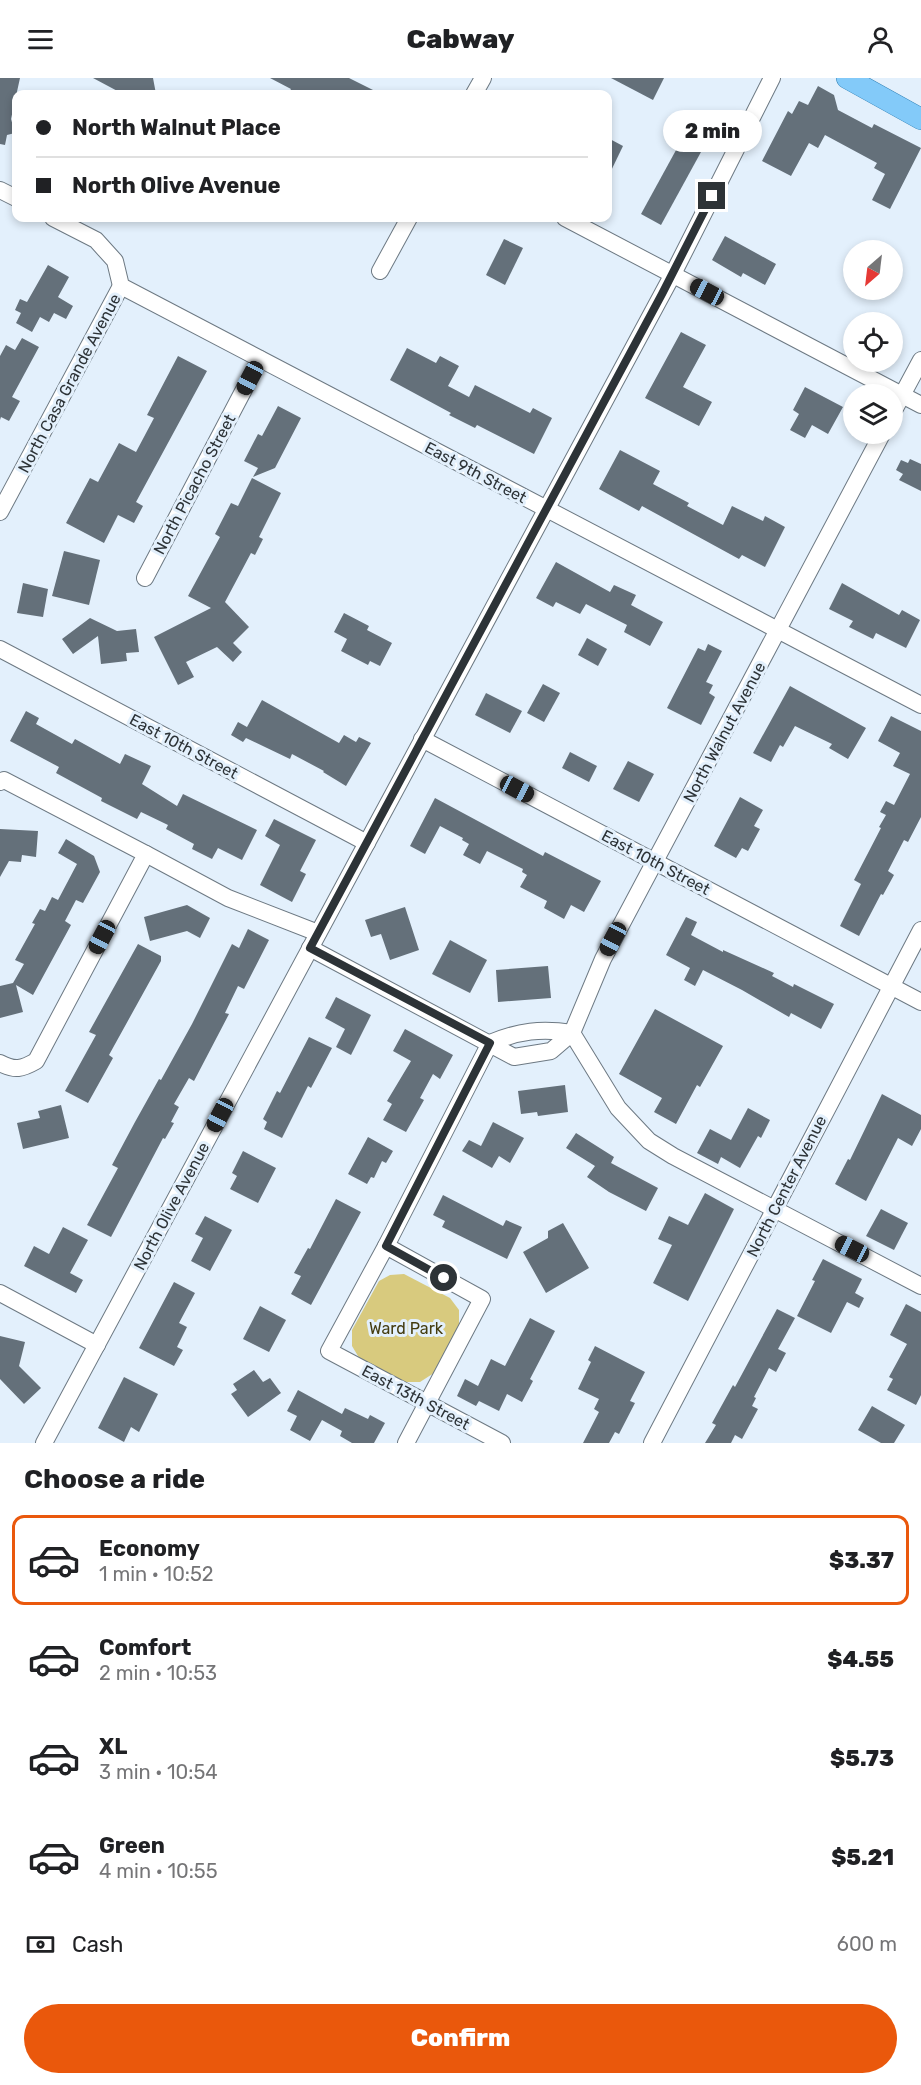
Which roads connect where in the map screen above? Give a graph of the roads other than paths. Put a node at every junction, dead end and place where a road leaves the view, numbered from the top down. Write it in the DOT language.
graph roads {
  1 [pos="772,78"];
  2 [pos="847,78"];
  3 [pos="921,119"];
  4 [pos="61,222"];
  5 [pos="407,222"];
  6 [pos="573,222"];
  7 [pos="380,271"];
  8 [pos="673,274"];
  9 [pos="121,286"];
  10 [pos="260,359"];
  11 [pos="921,360"];
  12 [pos="881,384"];
  13 [pos="903,393"];
  14 [pos="903,396"];
  15 [pos="921,405"];
  16 [pos="877,444"];
  17 [pos="546,509"];
  18 [pos="0,512"];
  19 [pos="145,578"];
  20 [pos="778,630"];
  21 [pos="0,649"];
  22 [pos="921,705"];
  23 [pos="422,739"];
  24 [pos="0,782"];
  25 [pos="367,843"];
  26 [pos="146,854"];
  27 [pos="655,861"];
  28 [pos="921,930"];
  29 [pos="314,941"];
  30 [pos="891,986"];
  31 [pos="921,1002"];
  32 [pos="572,1033"];
  33 [pos="490,1043"];
  34 [pos="0,1063"];
  35 [pos="774,1209"];
  36 [pos="386,1246"];
  37 [pos="921,1286"];
  38 [pos="0,1293"];
  39 [pos="97,1345"];
  40 [pos="428,1402"];
  41 [pos="47,1442"];
  42 [pos="406,1443"];
  43 [pos="502,1443"];
  44 [pos="652,1443"];
  1 -- 8 [label="street, North Olive Avenue"];
  2 -- 3 [label="main road"];
  4 -- 9 [label="street"];
  5 -- 7 [label="street"];
  6 -- 8 [label="street"];
  8 -- 12 [label="street"];
  8 -- 17 [label="street, North Olive Avenue"];
  9 -- 10 [label="street, East 9th Street"];
  9 -- 18 [label="street, North Casa Grande Avenue"];
  10 -- 17 [label="street, East 9th Street"];
  10 -- 19 [label="street, North Picacho Street"];
  11 -- 13 [label="street"];
  14 -- 15 [label="street"];
  16 -- 20 [label="street, North Walnut Avenue"];
  17 -- 20 [label="street, East 9th Street"];
  17 -- 23 [label="street, North Olive Avenue"];
  20 -- 22 [label="street, East 9th Street"];
  20 -- 27 [label="street, North Walnut Avenue"];
  21 -- 25 [label="street, East 10th Street"];
  23 -- 25 [label="street, North Olive Avenue"];
  23 -- 27 [label="street, East 10th Street"];
  24 -- 26 [label="street"];
  25 -- 29 [label="street, North Olive Avenue"];
  26 -- 29 [label="street"];
  26 -- 34 [label="street"];
  27 -- 30 [label="street, East 10th Street"];
  27 -- 32 [label="street, North Walnut Avenue"];
  28 -- 30 [label="street, North Center Avenue"];
  29 -- 33 [label="street"];
  29 -- 39 [label="street, North Olive Avenue"];
  30 -- 31 [label="street, East 10th Street"];
  30 -- 35 [label="street, North Center Avenue"];
  32 -- 33 [label="street"];
  32 -- 33 [label="street"];
  32 -- 35 [label="street"];
  33 -- 36 [label="street"];
  35 -- 37 [label="street"];
  35 -- 44 [label="street, North Center Avenue"];
  36 -- 40 [label="street"];
  36 -- 40 [label="street, East 13th Street"];
  38 -- 39 [label="street"];
  39 -- 41 [label="street, North Olive Avenue"];
  40 -- 42 [label="street"];
  40 -- 43 [label="street, East 13th Street"];
}
